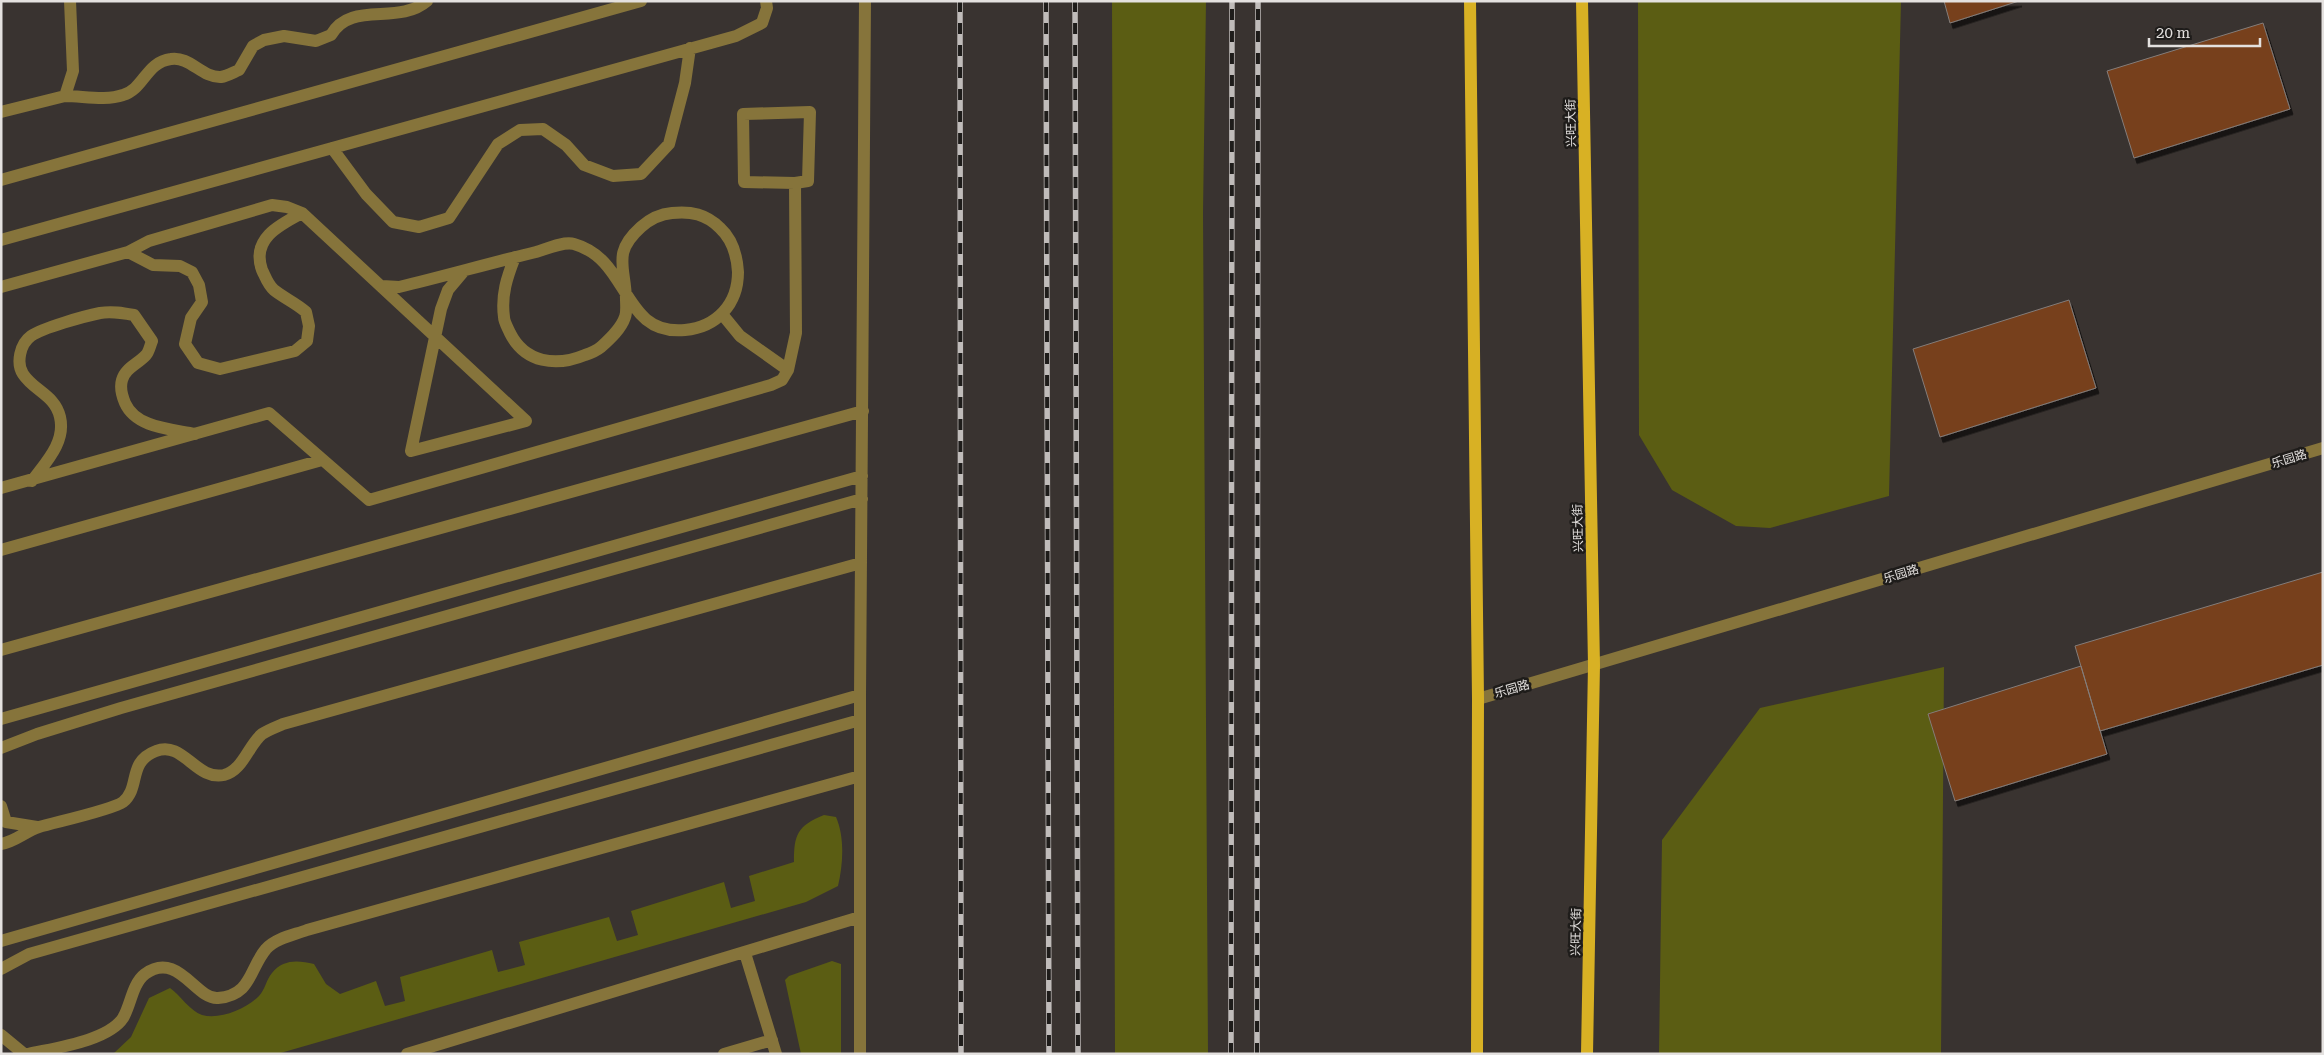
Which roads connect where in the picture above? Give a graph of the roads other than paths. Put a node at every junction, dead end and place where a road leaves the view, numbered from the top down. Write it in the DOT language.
graph roads {
  1 [pos="70,1"];
  2 [pos="427,1"];
  3 [pos="641,1"];
  4 [pos="766,1"];
  5 [pos="865,1"];
  6 [pos="1470,1"];
  7 [pos="1582,1"];
  8 [pos="690,48"];
  9 [pos="65,96"];
  10 [pos="1,112"];
  11 [pos="332,148"];
  12 [pos="1,180"];
  13 [pos="795,183"];
  14 [pos="302,213"];
  15 [pos="1,240"];
  16 [pos="128,252"];
  17 [pos="515,257"];
  18 [pos="464,271"];
  19 [pos="382,286"];
  20 [pos="1,287"];
  21 [pos="626,296"];
  22 [pos="722,314"];
  23 [pos="435,335"];
  24 [pos="788,370"];
  25 [pos="863,411"];
  26 [pos="197,434"];
  27 [pos="2323,448"];
  28 [pos="322,460"];
  29 [pos="862,476"];
  30 [pos="32,481"];
  31 [pos="1,488"];
  32 [pos="862,499"];
  33 [pos="1,550"];
  34 [pos="861,564"];
  35 [pos="1,650"];
  36 [pos="1594,665"];
  37 [pos="860,695"];
  38 [pos="1478,699"];
  39 [pos="1,719"];
  40 [pos="860,720"];
  41 [pos="1,748"];
  42 [pos="860,776"];
  43 [pos="1,806"];
  44 [pos="40,827"];
  45 [pos="1,844"];
  46 [pos="860,917"];
  47 [pos="1,941"];
  48 [pos="745,952"];
  49 [pos="1,969"];
  50 [pos="1,1035"];
  51 [pos="772,1040"];
  52 [pos="24,1054"];
  53 [pos="28,1054"];
  54 [pos="407,1054"];
  55 [pos="724,1054"];
  56 [pos="776,1054"];
  57 [pos="860,1054"];
  58 [pos="1477,1054"];
  59 [pos="1587,1054"];
  1 -- 9 [label="street"];
  2 -- 9 [label="street"];
  3 -- 12 [label="street"];
  4 -- 8 [label="street"];
  5 -- 25 [label="street"];
  6 -- 38 [label="main road"];
  7 -- 36 [label="main road, 兴旺大街"];
  8 -- 11 [label="street"];
  8 -- 11 [label="street"];
  9 -- 10 [label="street"];
  11 -- 15 [label="street"];
  13 -- 13 [label="street"];
  13 -- 24 [label="street"];
  14 -- 16 [label="street"];
  14 -- 16 [label="street"];
  14 -- 19 [label="street"];
  16 -- 20 [label="street"];
  17 -- 18 [label="street"];
  17 -- 21 [label="street"];
  17 -- 21 [label="street"];
  18 -- 19 [label="street"];
  18 -- 23 [label="street"];
  19 -- 23 [label="street"];
  21 -- 22 [label="street"];
  21 -- 22 [label="street"];
  22 -- 24 [label="street"];
  23 -- 23 [label="street"];
  24 -- 28 [label="street"];
  25 -- 29 [label="street"];
  25 -- 35 [label="street"];
  26 -- 28 [label="street"];
  26 -- 30 [label="street"];
  26 -- 30 [label="street"];
  27 -- 36 [label="street, 乐园路"];
  28 -- 33 [label="street"];
  29 -- 32 [label="street"];
  29 -- 39 [label="street"];
  30 -- 31 [label="street"];
  32 -- 34 [label="street"];
  32 -- 41 [label="street"];
  34 -- 37 [label="street"];
  34 -- 44 [label="street"];
  36 -- 38 [label="street, 乐园路"];
  36 -- 59 [label="main road, 兴旺大街"];
  37 -- 40 [label="street"];
  37 -- 47 [label="street"];
  38 -- 58 [label="main road"];
  40 -- 42 [label="street"];
  40 -- 49 [label="street"];
  42 -- 46 [label="street"];
  42 -- 53 [label="street"];
  43 -- 44 [label="street"];
  44 -- 45 [label="street"];
  46 -- 48 [label="street"];
  46 -- 57 [label="street"];
  48 -- 51 [label="street"];
  48 -- 54 [label="street"];
  50 -- 52 [label="street"];
  51 -- 55 [label="street"];
  51 -- 56 [label="street"];
}
